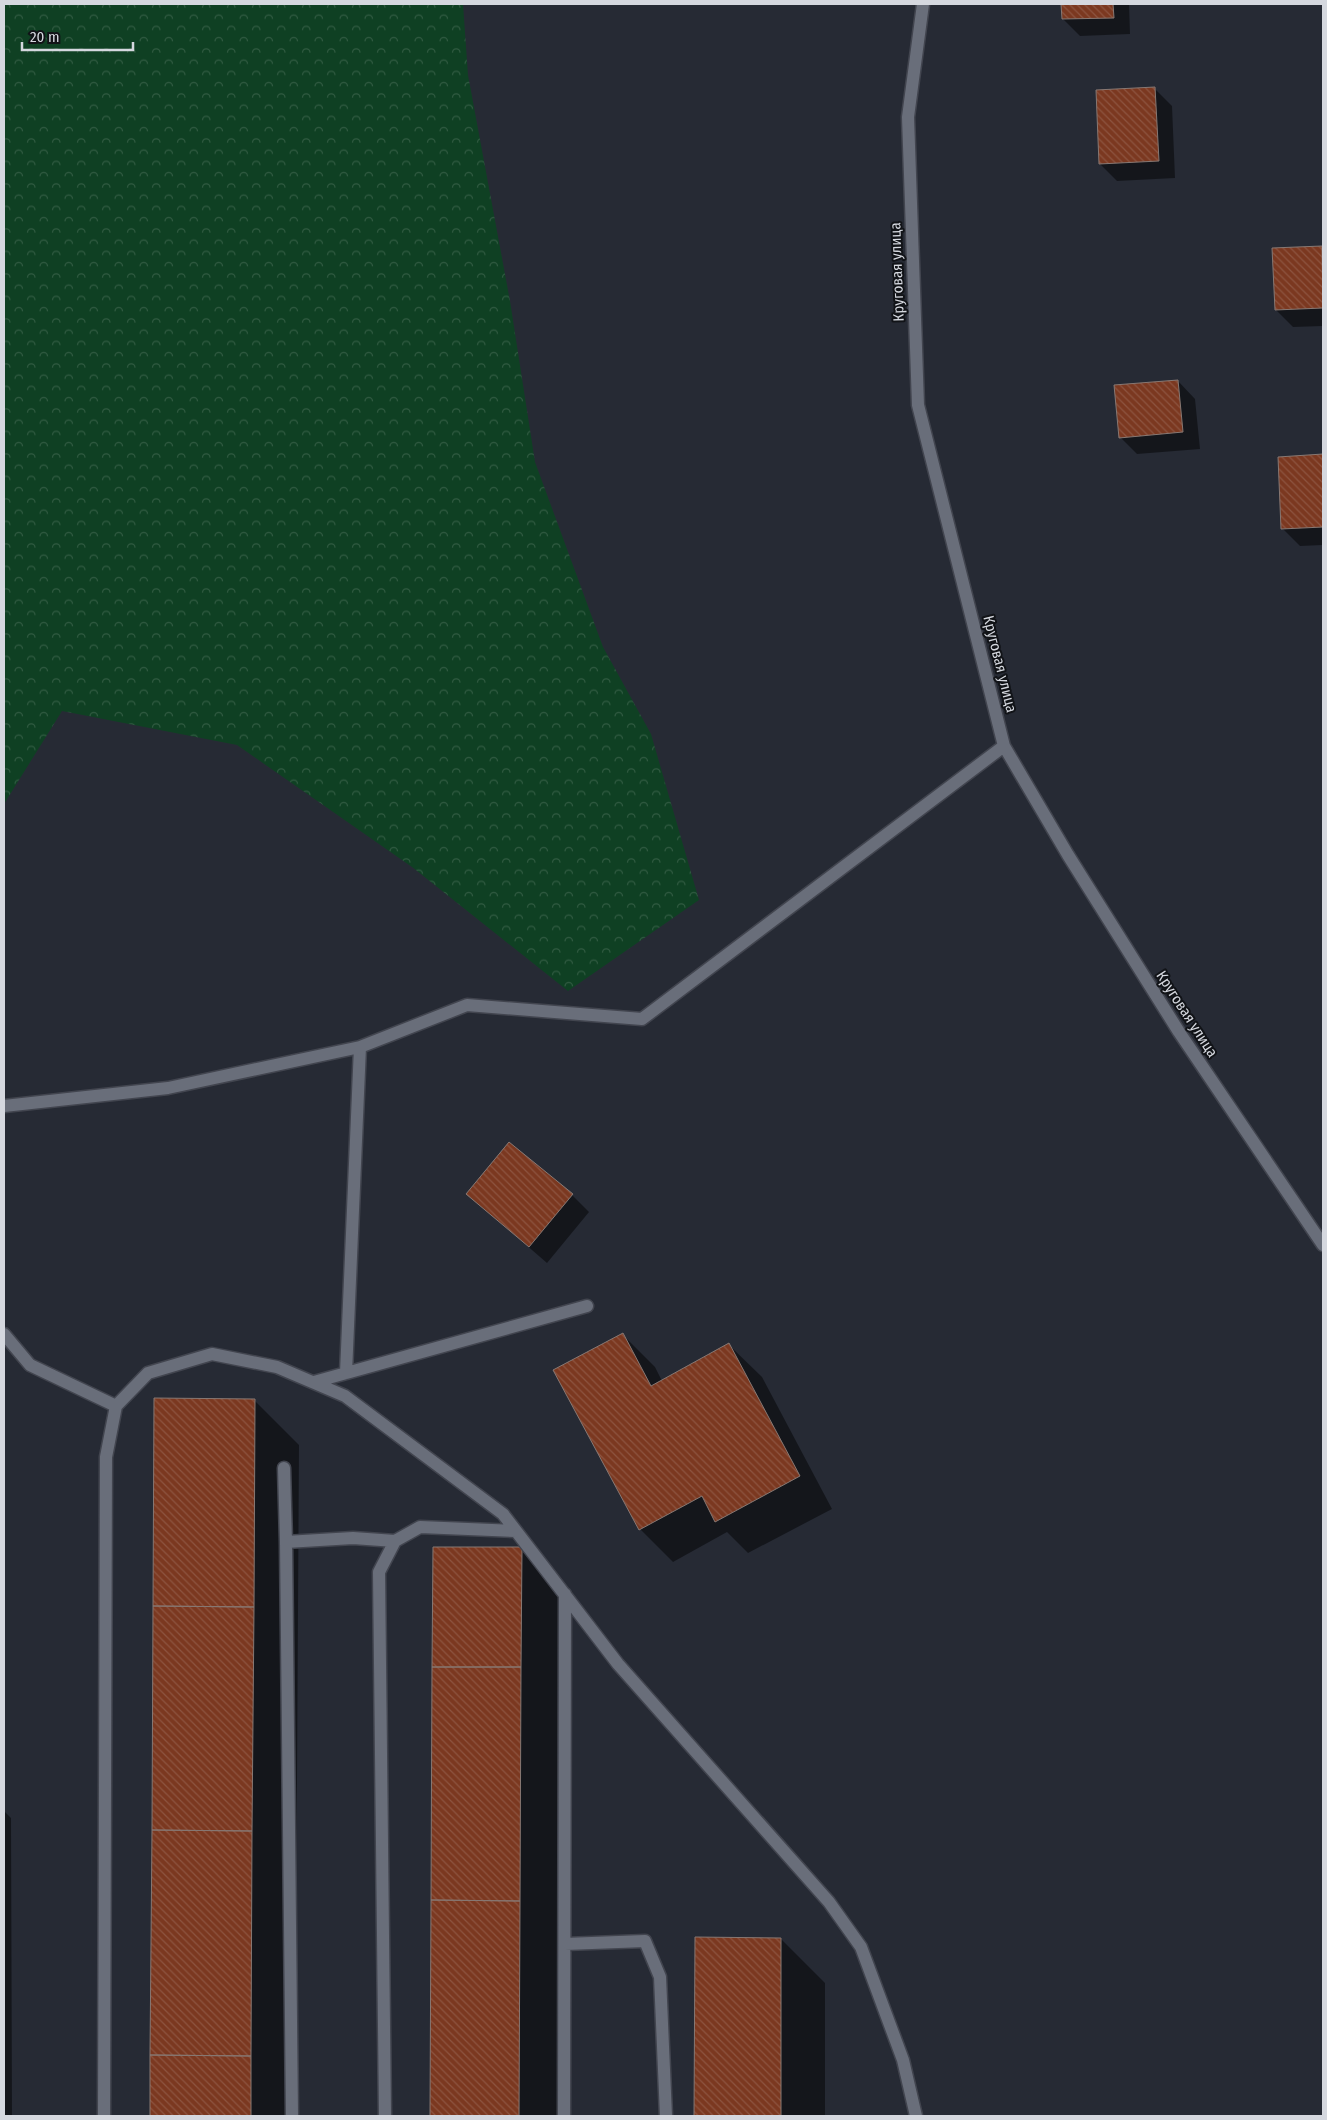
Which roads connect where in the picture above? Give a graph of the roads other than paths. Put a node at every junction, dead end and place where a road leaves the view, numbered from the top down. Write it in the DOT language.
graph roads {
  1 [pos="923,4"];
  2 [pos="1004,746"];
  3 [pos="360,1047"];
  4 [pos="4,1106"];
  5 [pos="1323,1245"];
  6 [pos="588,1306"];
  7 [pos="4,1334"];
  8 [pos="346,1373"];
  9 [pos="314,1382"];
  10 [pos="116,1406"];
  11 [pos="284,1468"];
  12 [pos="516,1530"];
  13 [pos="395,1541"];
  14 [pos="286,1542"];
  15 [pos="565,1594"];
  16 [pos="565,1944"];
  17 [pos="104,2116"];
  18 [pos="292,2116"];
  19 [pos="384,2116"];
  20 [pos="564,2116"];
  21 [pos="666,2116"];
  22 [pos="916,2116"];
  1 -- 2 [label="lane, Круговая улица"];
  2 -- 3 [label="lane"];
  2 -- 5 [label="lane, Круговая улица"];
  3 -- 4 [label="lane"];
  3 -- 8 [label="lane"];
  6 -- 8 [label="lane"];
  7 -- 10 [label="lane"];
  8 -- 9 [label="lane"];
  9 -- 10 [label="lane"];
  9 -- 12 [label="lane"];
  10 -- 17 [label="lane"];
  11 -- 14 [label="lane"];
  12 -- 13 [label="lane"];
  12 -- 15 [label="lane"];
  13 -- 14 [label="lane"];
  13 -- 19 [label="lane"];
  14 -- 18 [label="lane"];
  15 -- 16 [label="lane"];
  15 -- 22 [label="lane"];
  16 -- 20 [label="lane"];
  16 -- 21 [label="lane"];
}
